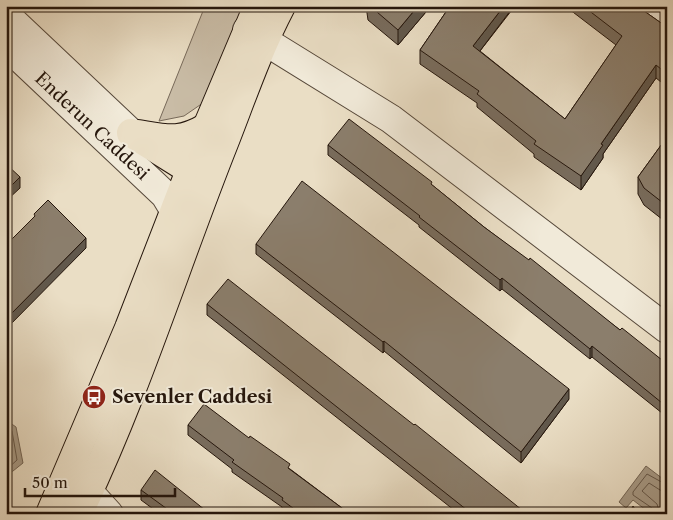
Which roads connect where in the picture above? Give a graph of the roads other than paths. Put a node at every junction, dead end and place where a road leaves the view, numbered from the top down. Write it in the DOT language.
graph roads {
  1 [pos="281,6"];
  2 [pos="645,6"];
  3 [pos="6,15"];
  4 [pos="667,23"];
  5 [pos="256,25"];
  6 [pos="6,45"];
  7 [pos="207,127"];
  8 [pos="131,133"];
  9 [pos="200,174"];
  10 [pos="174,210"];
  11 [pos="667,328"];
  12 [pos="84,503"];
  13 [pos="50,514"];
  14 [pos="108,514"];
  1 -- 5 [label="main road"];
  2 -- 4 [label="street"];
  3 -- 8 [label="street, Enderun Caddesi"];
  5 -- 7 [label="main road"];
  5 -- 9 [label="main road"];
  5 -- 11 [label="street"];
  6 -- 10 [label="street, Enderun Caddesi"];
  7 -- 8 [label="main road"];
  7 -- 9 [label="main road"];
  8 -- 9 [label="main road"];
  9 -- 10 [label="main road"];
  9 -- 12 [label="main road"];
  10 -- 13 [label="main road"];
  12 -- 14 [label="street"];
}
